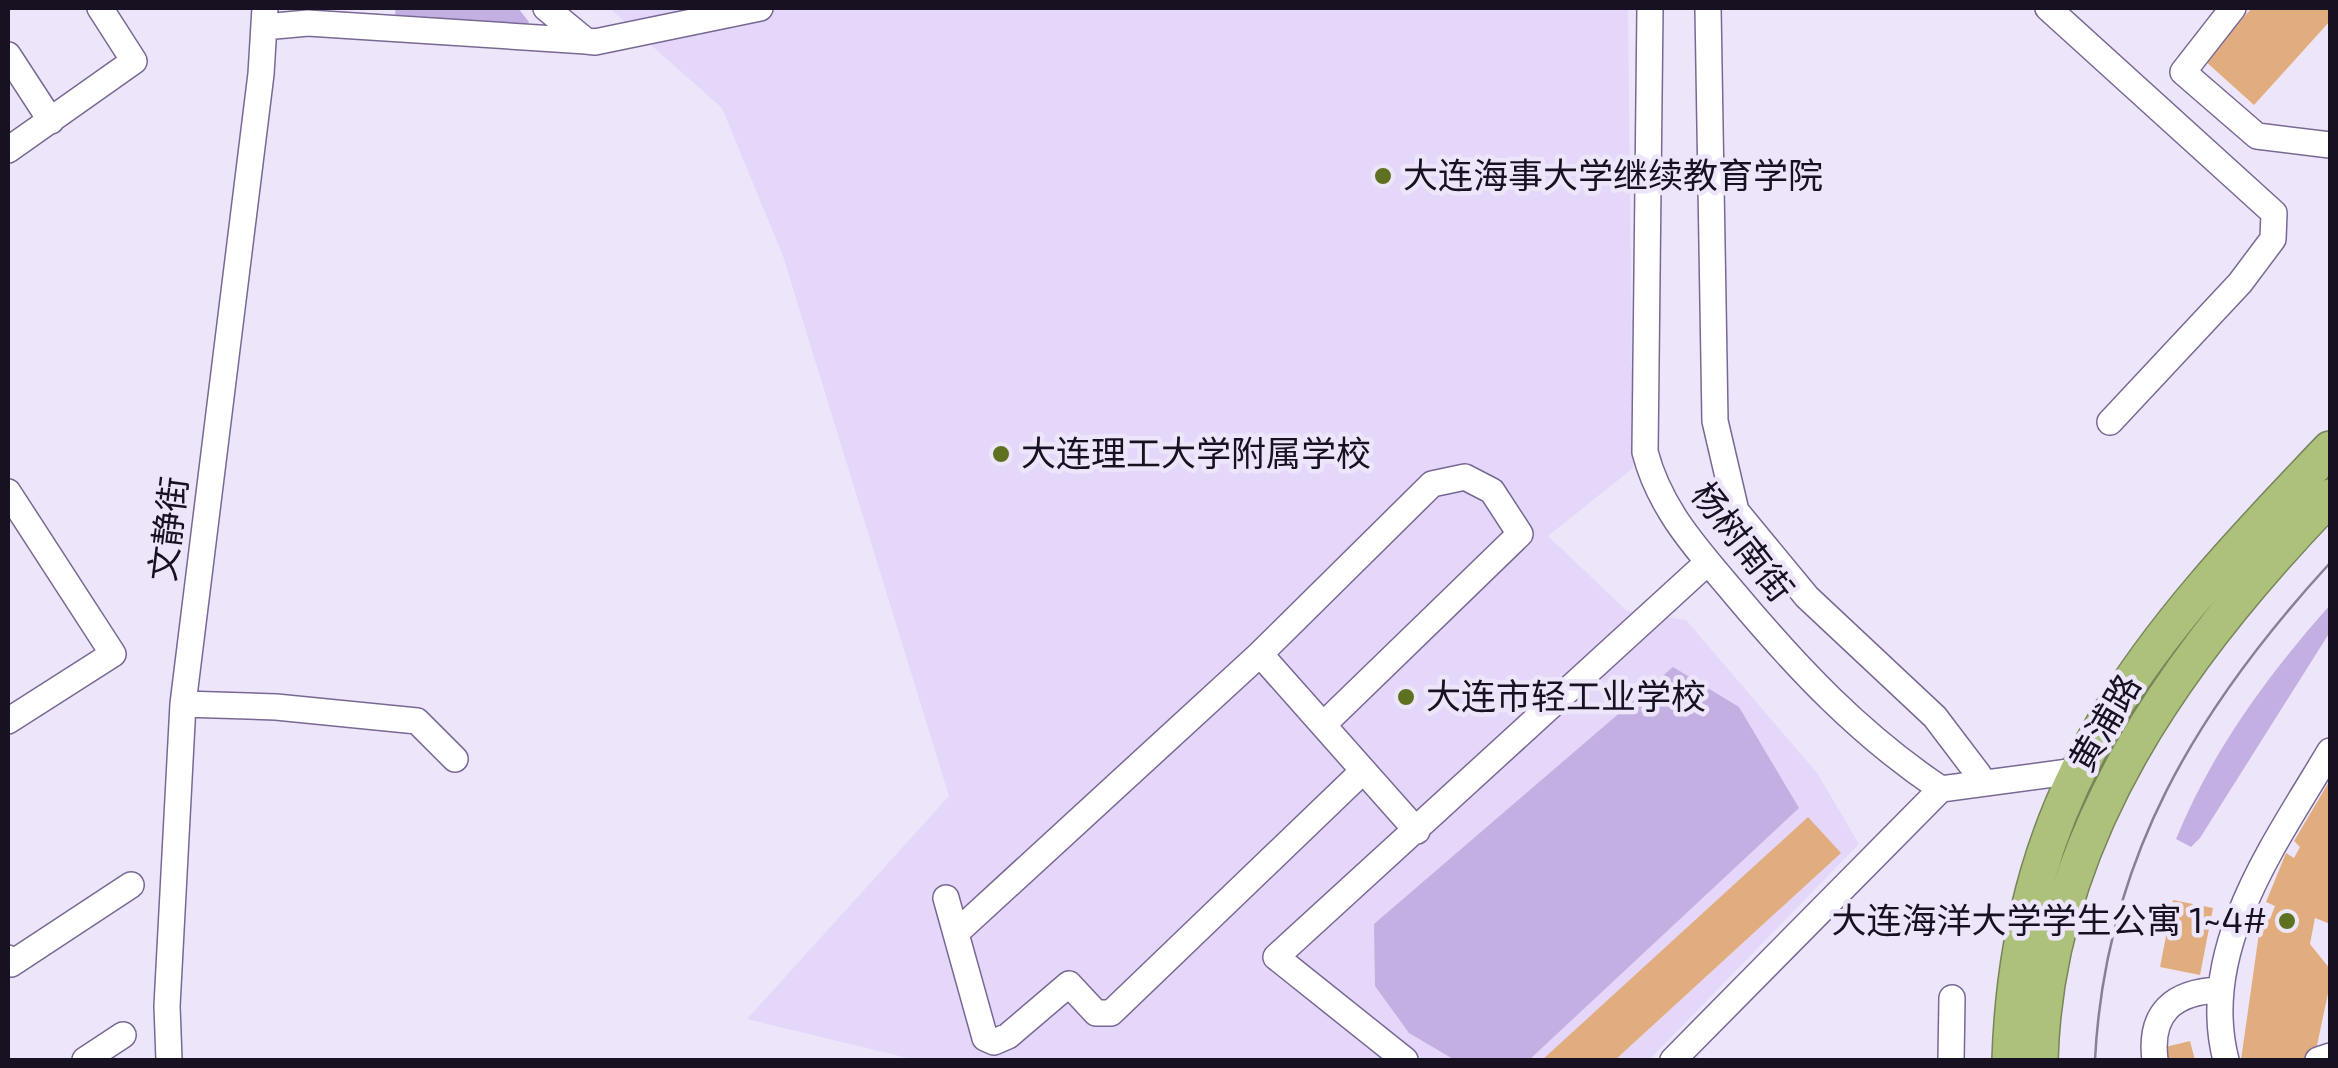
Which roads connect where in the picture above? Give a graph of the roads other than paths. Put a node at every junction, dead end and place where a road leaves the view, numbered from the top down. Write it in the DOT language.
graph roads {
  1 [pos="100,8"];
  2 [pos="546,8"];
  3 [pos="760,8"];
  4 [pos="1674,8"];
  5 [pos="1708,8"];
  6 [pos="2048,8"];
  7 [pos="2234,8"];
  8 [pos="1650,15"];
  9 [pos="264,17"];
  10 [pos="586,41"];
  11 [pos="8,55"];
  12 [pos="51,121"];
  13 [pos="2330,146"];
  14 [pos="8,150"];
  15 [pos="2110,422"];
  16 [pos="2330,450"];
  17 [pos="8,492"];
  18 [pos="2330,496"];
  19 [pos="1708,562"];
  20 [pos="1260,654"];
  21 [pos="183,704"];
  22 [pos="8,721"];
  23 [pos="1323,725"];
  24 [pos="2330,751"];
  25 [pos="456,759"];
  26 [pos="1363,770"];
  27 [pos="2076,771"];
  28 [pos="1979,775"];
  29 [pos="1941,790"];
  30 [pos="1417,831"];
  31 [pos="132,885"];
  32 [pos="946,898"];
  33 [pos="956,933"];
  34 [pos="8,958"];
  35 [pos="2219,990"];
  36 [pos="1952,998"];
  37 [pos="124,1035"];
  38 [pos="2330,1056"];
  39 [pos="84,1060"];
  40 [pos="168,1060"];
  41 [pos="1405,1060"];
  42 [pos="1672,1060"];
  43 [pos="1951,1060"];
  44 [pos="2010,1060"];
  45 [pos="2040,1060"];
  46 [pos="2155,1060"];
  47 [pos="2226,1060"];
  48 [pos="2318,1060"];
  1 -- 12 [label="street"];
  2 -- 10 [label="street"];
  3 -- 10 [label="street"];
  4 -- 8 [label="street"];
  5 -- 28 [label="street"];
  6 -- 15 [label="street"];
  7 -- 13 [label="street"];
  8 -- 19 [label="street, 杨树南街"];
  9 -- 10 [label="street"];
  9 -- 21 [label="street, 文静街"];
  11 -- 12 [label="street"];
  12 -- 14 [label="street"];
  16 -- 27 [label="highway, 黄浦路"];
  17 -- 22 [label="street"];
  18 -- 45 [label="highway, 黄浦路"];
  19 -- 29 [label="street, 杨树南街"];
  19 -- 30 [label="street"];
  20 -- 23 [label="street"];
  20 -- 23 [label="street"];
  20 -- 33 [label="street"];
  21 -- 25 [label="street"];
  21 -- 40 [label="street, 文静街"];
  23 -- 26 [label="street"];
  24 -- 35 [label="street"];
  26 -- 30 [label="street"];
  26 -- 33 [label="street"];
  27 -- 29 [label="street"];
  27 -- 44 [label="highway, 黄浦路"];
  29 -- 42 [label="street"];
  30 -- 41 [label="street"];
  31 -- 34 [label="street"];
  32 -- 33 [label="street"];
  35 -- 46 [label="street"];
  35 -- 47 [label="street"];
  36 -- 43 [label="street"];
  37 -- 39 [label="street"];
  38 -- 48 [label="street"];
}
